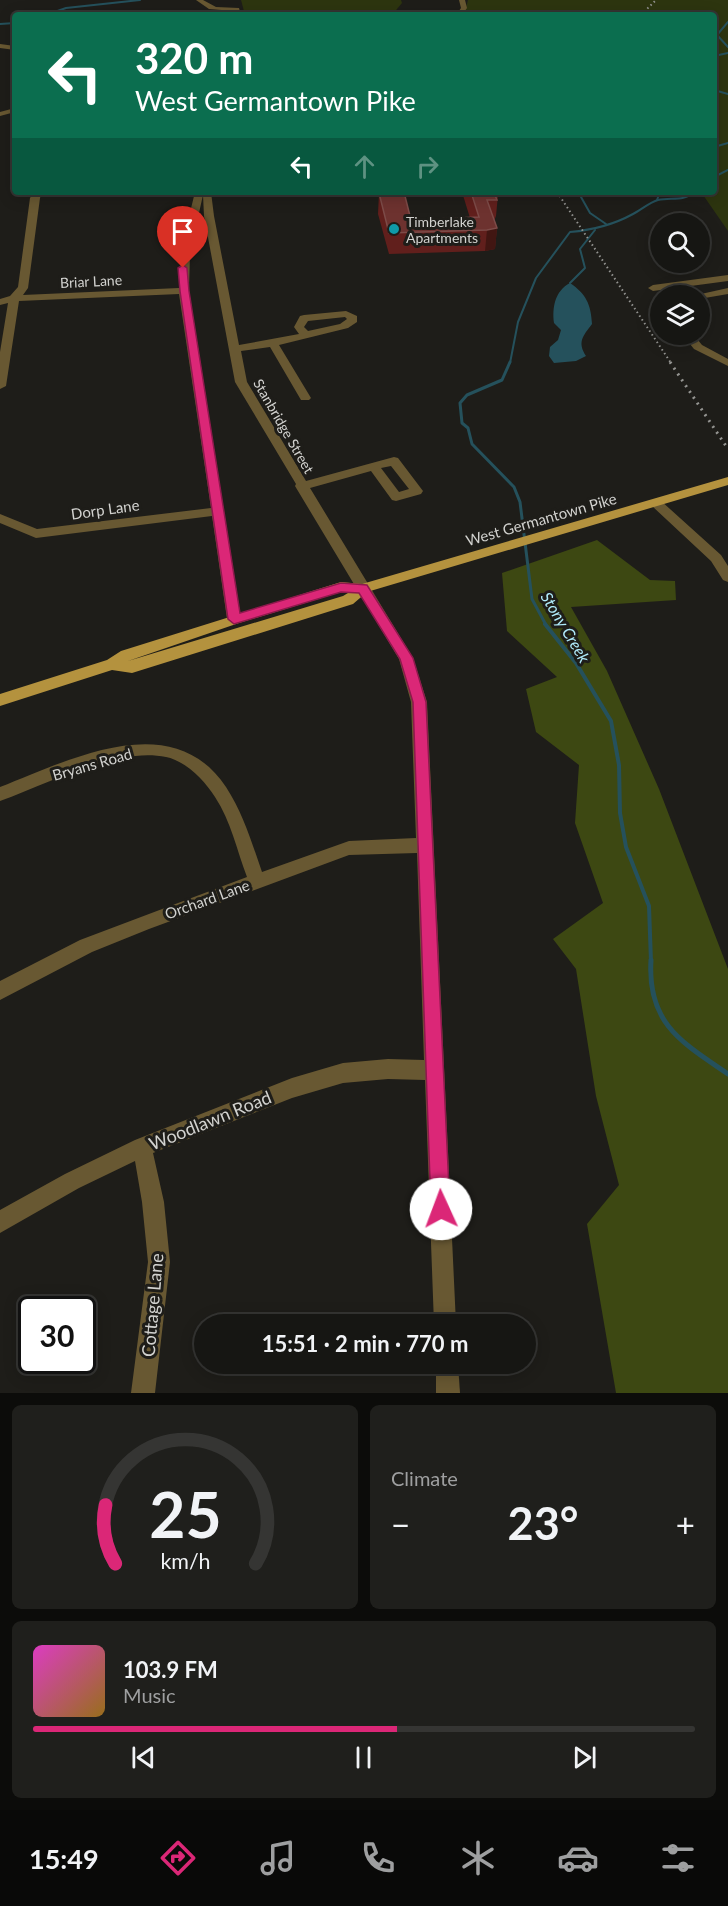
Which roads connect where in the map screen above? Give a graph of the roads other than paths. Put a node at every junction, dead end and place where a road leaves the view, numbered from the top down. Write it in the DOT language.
graph roads {
  1 [pos="199,0"];
  2 [pos="237,12"];
  3 [pos="36,195"];
  4 [pos="199,195"];
  5 [pos="207,195"];
  6 [pos="728,278"];
  7 [pos="651,285"];
  8 [pos="184,291"];
  9 [pos="728,291"];
  10 [pos="710,294"];
  11 [pos="14,298"];
  12 [pos="0,302"];
  13 [pos="305,335"];
  14 [pos="273,344"];
  15 [pos="696,345"];
  16 [pos="234,349"];
  17 [pos="728,363"];
  18 [pos="0,386"];
  19 [pos="305,398"];
  20 [pos="374,467"];
  21 [pos="728,481"];
  22 [pos="302,486"];
  23 [pos="656,503"];
  24 [pos="218,511"];
  25 [pos="0,519"];
  26 [pos="728,577"];
  27 [pos="363,588"];
  28 [pos="234,619"];
  29 [pos="112,664"];
  30 [pos="0,700"];
  31 [pos="0,794"];
  32 [pos="425,845"];
  33 [pos="257,880"];
  34 [pos="0,991"];
  35 [pos="435,1070"];
  36 [pos="142,1147"];
  37 [pos="0,1222"];
  38 [pos="445,1314"];
  39 [pos="447,1374"];
  40 [pos="143,1393"];
  41 [pos="448,1393"];
  1 -- 2 [label="street"];
  3 -- 11 [label="street"];
  4 -- 8 [label="street"];
  5 -- 16 [label="street, Stanbridge Street"];
  6 -- 7 [label="street"];
  8 -- 11 [label="street, Briar Lane"];
  8 -- 24 [label="street"];
  9 -- 10 [label="street"];
  11 -- 12 [label="street, Briar Lane"];
  11 -- 18 [label="street"];
  13 -- 14 [label="street"];
  14 -- 16 [label="street"];
  14 -- 19 [label="street"];
  15 -- 17 [label="street"];
  16 -- 22 [label="street, Stanbridge Street"];
  20 -- 22 [label="street"];
  21 -- 23 [label="main road, West Germantown Pike"];
  22 -- 27 [label="street, Stanbridge Street"];
  23 -- 26 [label="street"];
  23 -- 27 [label="main road, West Germantown Pike"];
  24 -- 25 [label="street, Dorp Lane"];
  24 -- 28 [label="street"];
  27 -- 28 [label="main road, West Germantown Pike"];
  27 -- 29 [label="main road, West Germantown Pike"];
  27 -- 32 [label="street, Stanbridge Street"];
  28 -- 29 [label="main road, West Germantown Pike"];
  29 -- 30 [label="main road, West Germantown Pike"];
  31 -- 33 [label="street, Bryans Road"];
  32 -- 33 [label="street, Orchard Lane"];
  32 -- 35 [label="street, Stanbridge Street"];
  33 -- 34 [label="street, Orchard Lane"];
  35 -- 36 [label="street, Woodlawn Road"];
  35 -- 38 [label="street, Stanbridge Street"];
  36 -- 37 [label="street, Woodlawn Road"];
  36 -- 40 [label="street, Cottage Lane"];
  39 -- 41 [label="street"];
}
